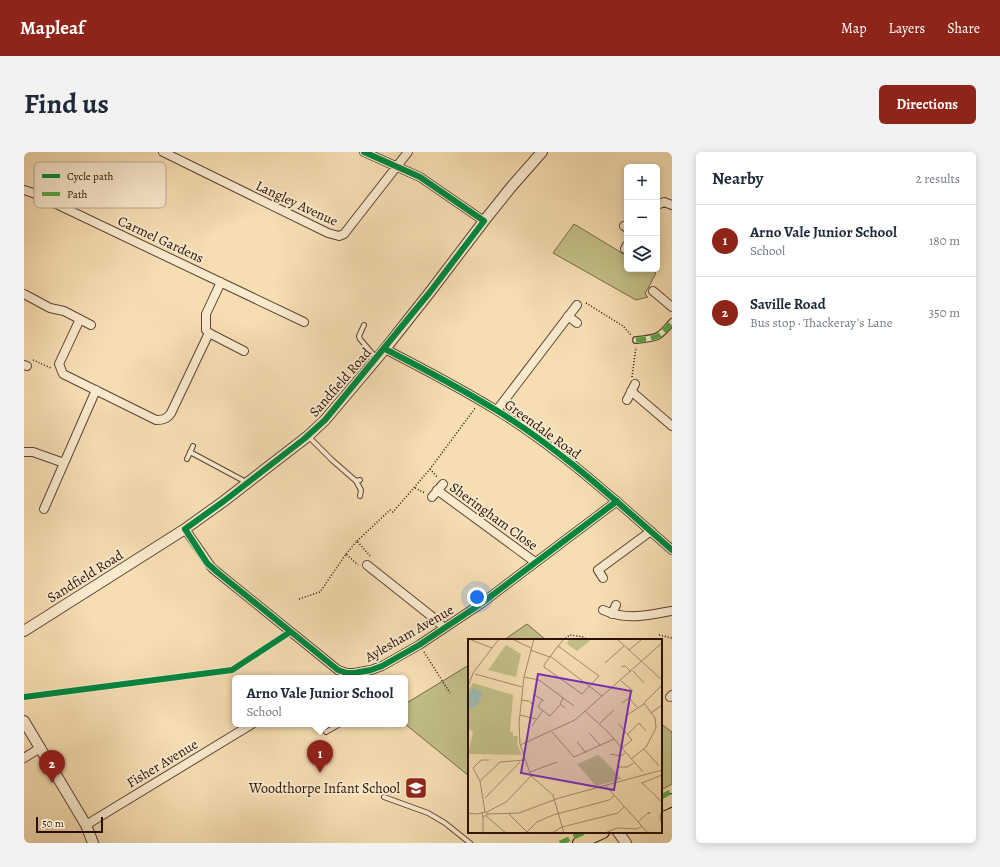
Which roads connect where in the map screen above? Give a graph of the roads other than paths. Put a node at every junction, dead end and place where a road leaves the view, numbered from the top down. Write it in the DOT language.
graph roads {
  1 [pos="163,152"];
  2 [pos="364,152"];
  3 [pos="408,152"];
  4 [pos="542,152"];
  5 [pos="397,166"];
  6 [pos="24,190"];
  7 [pos="34,193"];
  8 [pos="660,204"];
  9 [pos="672,205"];
  10 [pos="65,208"];
  11 [pos="484,221"];
  12 [pos="221,282"];
  13 [pos="653,291"];
  14 [pos="24,294"];
  15 [pos="577,305"];
  16 [pos="672,307"];
  17 [pos="568,316"];
  18 [pos="80,319"];
  19 [pos="304,322"];
  20 [pos="672,322"];
  21 [pos="577,323"];
  22 [pos="91,325"];
  23 [pos="364,325"];
  24 [pos="209,334"];
  25 [pos="636,340"];
  26 [pos="385,349"];
  27 [pos="244,351"];
  28 [pos="377,358"];
  29 [pos="96,390"];
  30 [pos="627,400"];
  31 [pos="497,410"];
  32 [pos="672,426"];
  33 [pos="308,436"];
  34 [pos="193,446"];
  35 [pos="24,452"];
  36 [pos="190,452"];
  37 [pos="187,459"];
  38 [pos="64,463"];
  39 [pos="248,483"];
  40 [pos="437,490"];
  41 [pos="360,496"];
  42 [pos="617,501"];
  43 [pos="44,509"];
  44 [pos="185,529"];
  45 [pos="651,531"];
  46 [pos="672,550"];
  47 [pos="535,562"];
  48 [pos="368,565"];
  49 [pos="603,578"];
  50 [pos="616,604"];
  51 [pos="603,610"];
  52 [pos="672,611"];
  53 [pos="612,614"];
  54 [pos="444,628"];
  55 [pos="24,631"];
  56 [pos="350,675"];
  57 [pos="355,675"];
  58 [pos="24,721"];
  59 [pos="247,727"];
  60 [pos="335,727"];
  61 [pos="326,732"];
  62 [pos="40,748"];
  63 [pos="24,758"];
  64 [pos="384,797"];
  65 [pos="672,800"];
  66 [pos="662,805"];
  67 [pos="86,825"];
  68 [pos="601,833"];
  69 [pos="619,833"];
  70 [pos="93,843"];
  71 [pos="470,843"];
  72 [pos="579,843"];
  73 [pos="626,843"];
  1 -- 5 [label="street, Langley Avenue"];
  2 -- 5 [label="street"];
  3 -- 5 [label="street, Langley Avenue"];
  4 -- 11 [label="street, Sandfield Road"];
  5 -- 11 [label="street"];
  6 -- 7 [label="street, Carmel Gardens"];
  8 -- 9 [label="street"];
  10 -- 12 [label="street, Carmel Gardens"];
  11 -- 26 [label="street, Sandfield Road"];
  12 -- 19 [label="street, Carmel Gardens"];
  12 -- 24 [label="street"];
  13 -- 16 [label="street"];
  14 -- 18 [label="street"];
  15 -- 17 [label="street"];
  17 -- 21 [label="street"];
  17 -- 31 [label="street"];
  18 -- 22 [label="street"];
  18 -- 29 [label="street"];
  20 -- 25 [label="street"];
  23 -- 28 [label="lane"];
  24 -- 27 [label="street"];
  24 -- 29 [label="street"];
  26 -- 28 [label="street, Sandfield Road"];
  26 -- 31 [label="street, Greendale Road"];
  28 -- 33 [label="street, Sandfield Road"];
  29 -- 38 [label="street"];
  30 -- 32 [label="street"];
  31 -- 42 [label="street, Greendale Road"];
  33 -- 39 [label="street, Sandfield Road"];
  33 -- 41 [label="lane"];
  34 -- 36 [label="lane"];
  35 -- 38 [label="street"];
  36 -- 37 [label="lane"];
  36 -- 39 [label="lane"];
  38 -- 43 [label="street"];
  39 -- 44 [label="street, Sandfield Road"];
  40 -- 47 [label="street, Sheringham Close"];
  42 -- 45 [label="street, Greendale Road"];
  42 -- 47 [label="street, Aylesham Avenue"];
  44 -- 55 [label="street, Sandfield Road"];
  44 -- 56 [label="street, Aylesham Avenue"];
  45 -- 46 [label="street, Greendale Road"];
  45 -- 49 [label="street"];
  47 -- 54 [label="street, Aylesham Avenue"];
  48 -- 54 [label="street"];
  50 -- 53 [label="street"];
  51 -- 53 [label="street"];
  52 -- 53 [label="street"];
  54 -- 57 [label="street, Aylesham Avenue"];
  58 -- 62 [label="street"];
  59 -- 67 [label="street, Fisher Avenue"];
  60 -- 61 [label="lane"];
  62 -- 63 [label="street"];
  62 -- 67 [label="street"];
  64 -- 71 [label="lane"];
  65 -- 66 [label="main road"];
  67 -- 70 [label="street"];
  68 -- 72 [label="main road"];
  69 -- 73 [label="street"];
}
